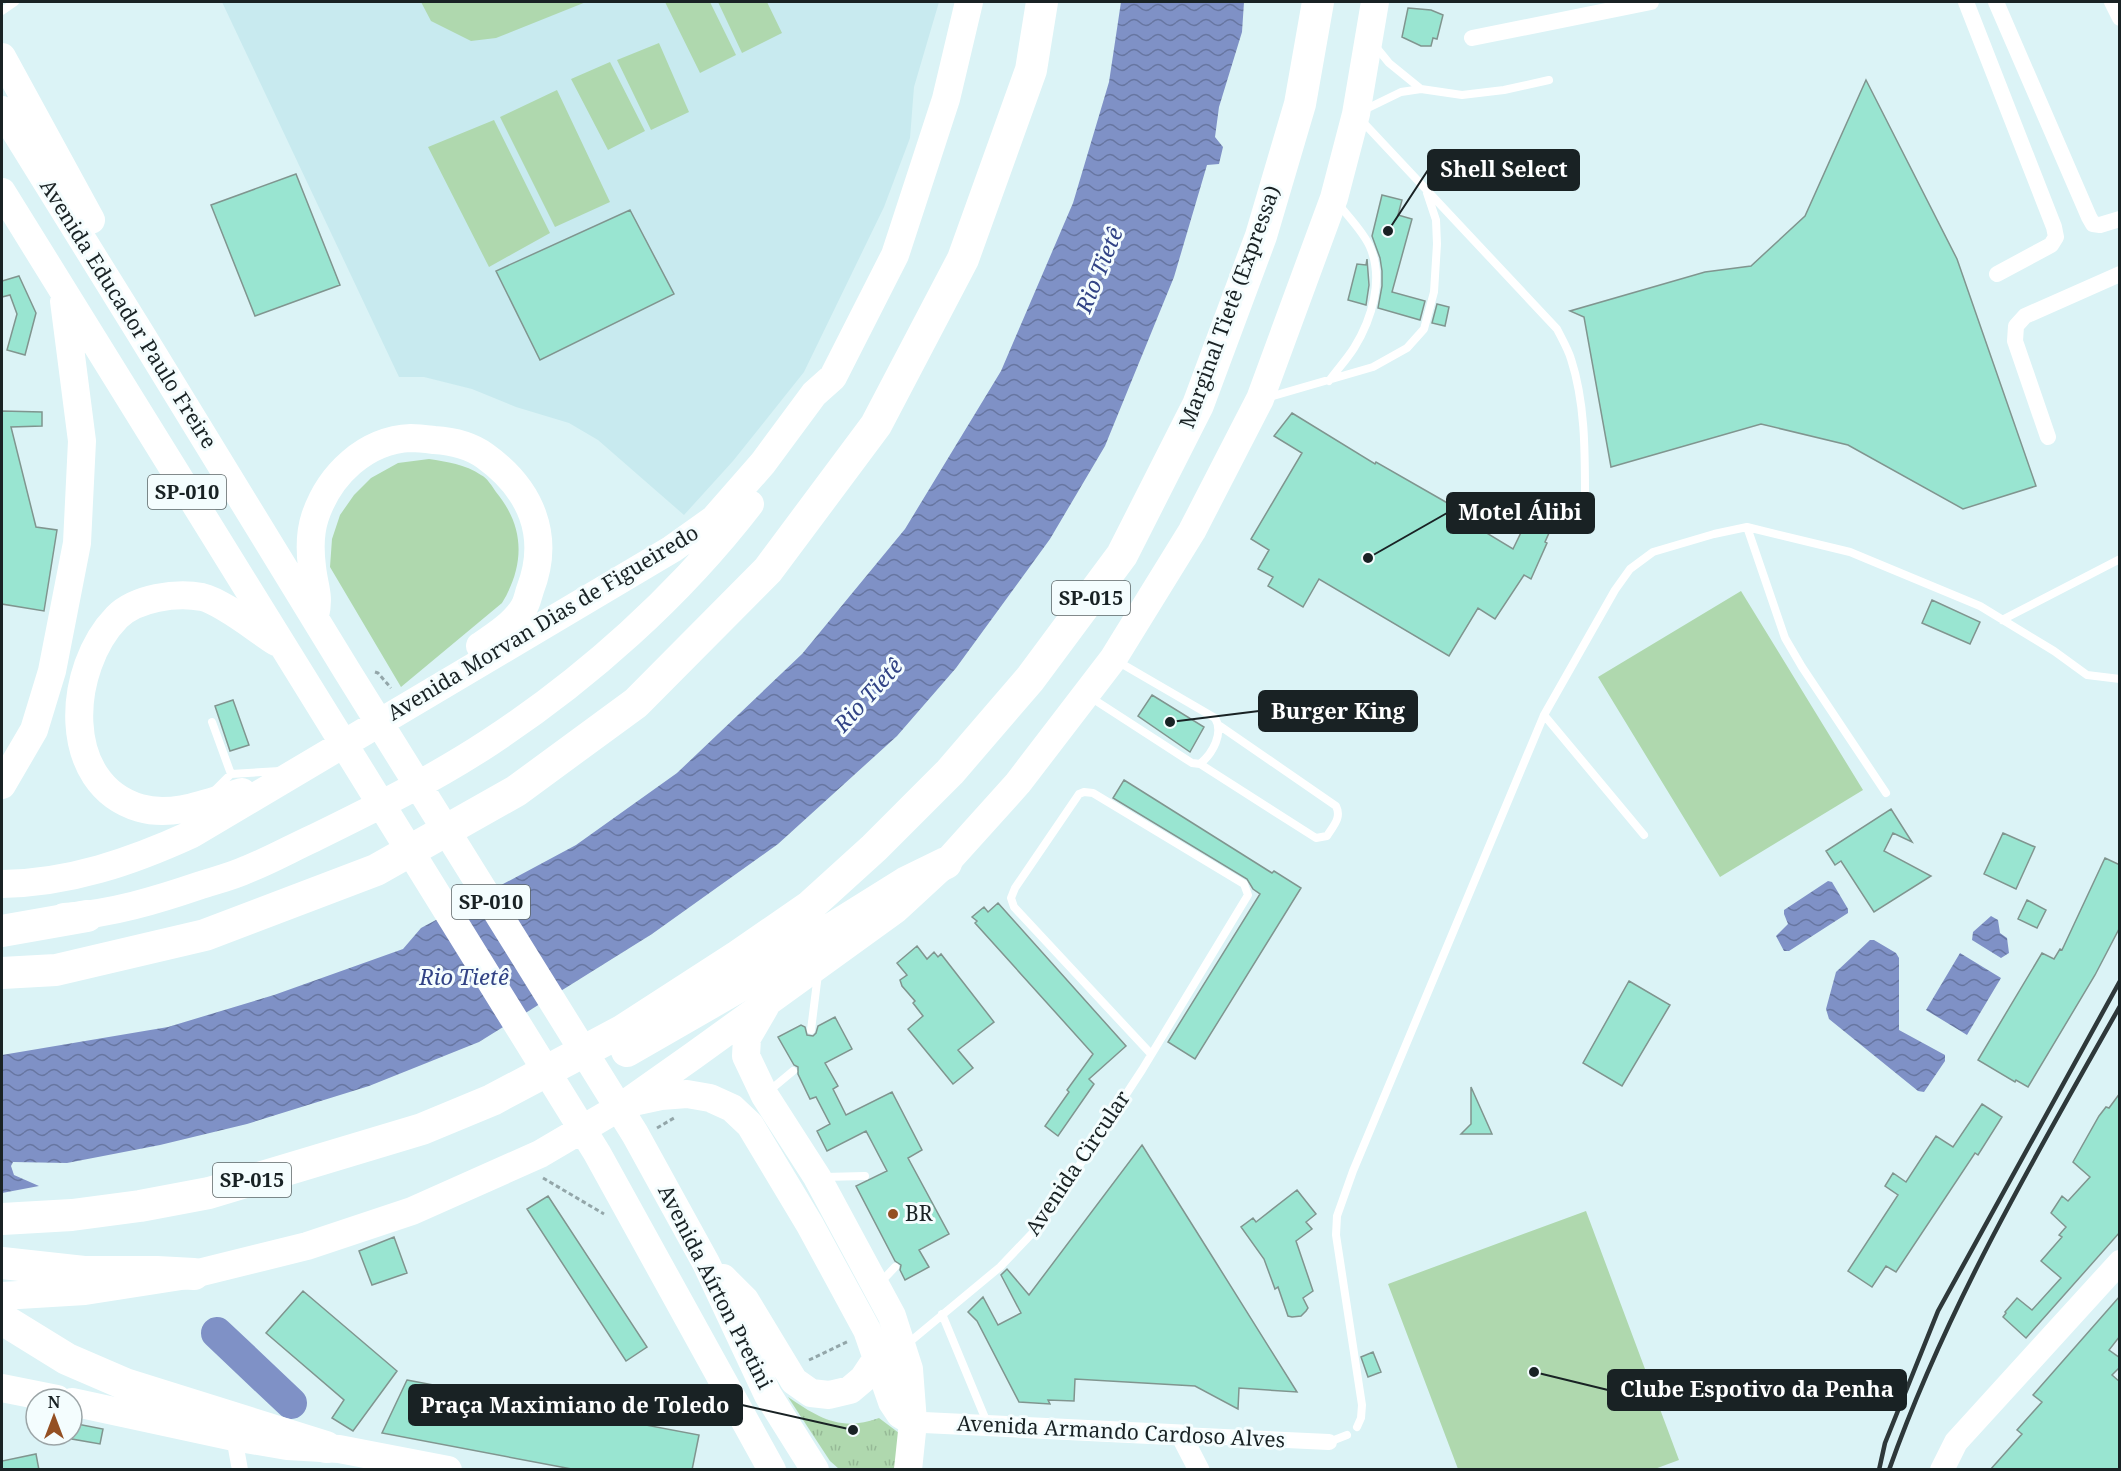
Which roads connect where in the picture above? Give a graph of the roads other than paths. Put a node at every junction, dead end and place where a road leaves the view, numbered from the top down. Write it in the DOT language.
graph roads {
  1 [pos="15,2"];
  2 [pos="969,2"];
  3 [pos="1042,2"];
  4 [pos="1318,2"];
  5 [pos="1375,2"];
  6 [pos="1651,2"];
  7 [pos="1966,2"];
  8 [pos="1996,2"];
  9 [pos="2112,2"];
  10 [pos="2,11"];
  11 [pos="2120,18"];
  12 [pos="1369,36"];
  13 [pos="1472,38"];
  14 [pos="2,57"];
  15 [pos="1549,80"];
  16 [pos="1421,89"];
  17 [pos="2,110"];
  18 [pos="1356,114"];
  19 [pos="1426,190"];
  20 [pos="2,192"];
  21 [pos="1334,198"];
  22 [pos="2120,219"];
  23 [pos="1997,274"];
  24 [pos="2120,274"];
  25 [pos="63,290"];
  26 [pos="140,331"];
  27 [pos="833,377"];
  28 [pos="1328,381"];
  29 [pos="1260,399"];
  30 [pos="2048,437"];
  31 [pos="1585,495"];
  32 [pos="1747,527"];
  33 [pos="2120,559"];
  34 [pos="315,617"];
  35 [pos="2002,620"];
  36 [pos="283,646"];
  37 [pos="1113,659"];
  38 [pos="2120,679"];
  39 [pos="1087,695"];
  40 [pos="423,696"];
  41 [pos="1544,715"];
  42 [pos="212,722"];
  43 [pos="1220,726"];
  44 [pos="1200,764"];
  45 [pos="296,772"];
  46 [pos="231,774"];
  47 [pos="2,786"];
  48 [pos="1886,793"];
  49 [pos="198,805"];
  50 [pos="1644,835"];
  51 [pos="946,863"];
  52 [pos="2,884"];
  53 [pos="87,916"];
  54 [pos="2,922"];
  55 [pos="2,931"];
  56 [pos="819,965"];
  57 [pos="2,973"];
  58 [pos="767,1002"];
  59 [pos="811,1030"];
  60 [pos="1151,1054"];
  61 [pos="557,1067"];
  62 [pos="793,1071"];
  63 [pos="765,1096"];
  64 [pos="625,1104"];
  65 [pos="635,1134"];
  66 [pos="597,1153"];
  67 [pos="865,1176"];
  68 [pos="817,1177"];
  69 [pos="2,1219"];
  70 [pos="2120,1262"];
  71 [pos="2,1263"];
  72 [pos="706,1263"];
  73 [pos="194,1274"];
  74 [pos="2,1296"];
  75 [pos="942,1314"];
  76 [pos="2,1319"];
  77 [pos="903,1347"];
  78 [pos="877,1358"];
  79 [pos="2,1388"];
  80 [pos="24,1392"];
  81 [pos="84,1405"];
  82 [pos="913,1422"];
  83 [pos="988,1425"];
  84 [pos="1357,1427"];
  85 [pos="1181,1435"];
  86 [pos="1347,1435"];
  87 [pos="234,1437"];
  88 [pos="1329,1442"];
  89 [pos="317,1444"];
  90 [pos="240,1470"];
  91 [pos="447,1470"];
  92 [pos="772,1470"];
  93 [pos="815,1470"];
  94 [pos="908,1470"];
  95 [pos="1199,1470"];
  96 [pos="1942,1470"];
  1 -- 10 [label="lane"];
  2 -- 27 [label="highway, Avenida Morvan Dias de Figueiredo"];
  3 -- 57 [label="highway"];
  4 -- 61 [label="highway, Marginal Tietê (Expressa) / SP-015"];
  5 -- 12 [label="highway"];
  6 -- 13 [label="street"];
  7 -- 23 [label="street"];
  8 -- 22 [label="street"];
  9 -- 11 [label="street"];
  12 -- 16 [label="lane"];
  12 -- 18 [label="highway"];
  14 -- 26 [label="highway"];
  15 -- 16 [label="lane"];
  16 -- 18 [label="lane"];
  17 -- 26 [label="highway, Avenida Educador Paulo Freire / SP-010"];
  18 -- 19 [label="lane"];
  18 -- 21 [label="highway"];
  19 -- 28 [label="lane"];
  19 -- 31 [label="lane"];
  20 -- 25 [label="highway, Avenida Educador Paulo Freire / SP-010"];
  21 -- 28 [label="lane"];
  21 -- 29 [label="highway"];
  24 -- 30 [label="street"];
  25 -- 36 [label="highway, Avenida Educador Paulo Freire / SP-010"];
  25 -- 47 [label="highway"];
  26 -- 34 [label="highway, Avenida Educador Paulo Freire / SP-010"];
  27 -- 40 [label="highway, Avenida Morvan Dias de Figueiredo"];
  27 -- 53 [label="highway"];
  28 -- 29 [label="lane"];
  29 -- 37 [label="highway"];
  32 -- 35 [label="lane"];
  32 -- 41 [label="lane"];
  32 -- 48 [label="lane"];
  33 -- 35 [label="lane"];
  34 -- 40 [label="highway"];
  34 -- 65 [label="highway, Avenida Educador Paulo Freire / SP-010"];
  35 -- 38 [label="lane"];
  36 -- 49 [label="highway"];
  36 -- 66 [label="highway, Avenida Educador Paulo Freire / SP-010"];
  37 -- 39 [label="highway"];
  37 -- 43 [label="lane"];
  39 -- 44 [label="lane"];
  39 -- 51 [label="highway"];
  40 -- 45 [label="highway, Avenida Morvan Dias de Figueiredo"];
  41 -- 50 [label="lane"];
  41 -- 84 [label="lane"];
  42 -- 46 [label="lane"];
  43 -- 44 [label="lane"];
  43 -- 44 [label="lane"];
  45 -- 46 [label="lane"];
  45 -- 49 [label="highway"];
  45 -- 52 [label="highway, Avenida Morvan Dias de Figueiredo"];
  46 -- 49 [label="lane"];
  51 -- 56 [label="highway"];
  51 -- 61 [label="highway"];
  53 -- 54 [label="highway"];
  53 -- 55 [label="highway"];
  56 -- 58 [label="highway"];
  56 -- 59 [label="lane"];
  58 -- 63 [label="highway"];
  58 -- 64 [label="highway"];
  60 -- 60 [label="lane, Avenida Circular"];
  60 -- 75 [label="lane, Avenida Circular"];
  61 -- 69 [label="highway, SP-015"];
  62 -- 63 [label="lane"];
  63 -- 68 [label="highway"];
  64 -- 73 [label="highway"];
  64 -- 78 [label="highway"];
  65 -- 72 [label="highway, Avenida Aírton Pretini / SP-010"];
  66 -- 92 [label="highway, Avenida Aírton Pretini / SP-010"];
  67 -- 68 [label="lane"];
  68 -- 77 [label="highway"];
  70 -- 96 [label="main road"];
  71 -- 73 [label="highway"];
  72 -- 78 [label="highway"];
  72 -- 93 [label="highway, Avenida Aírton Pretini / SP-010"];
  73 -- 74 [label="highway"];
  75 -- 77 [label="lane, Avenida Circular"];
  75 -- 83 [label="lane"];
  76 -- 89 [label="highway"];
  77 -- 82 [label="highway"];
  78 -- 82 [label="highway"];
  79 -- 80 [label="highway"];
  81 -- 87 [label="highway"];
  82 -- 83 [label="street, Avenida Armando Cardoso Alves"];
  82 -- 94 [label="highway"];
  83 -- 85 [label="street, Avenida Armando Cardoso Alves"];
  85 -- 88 [label="street, Avenida Armando Cardoso Alves"];
  85 -- 95 [label="street"];
  86 -- 88 [label="lane"];
  87 -- 89 [label="highway"];
  87 -- 90 [label="street"];
  89 -- 91 [label="highway"];
}
